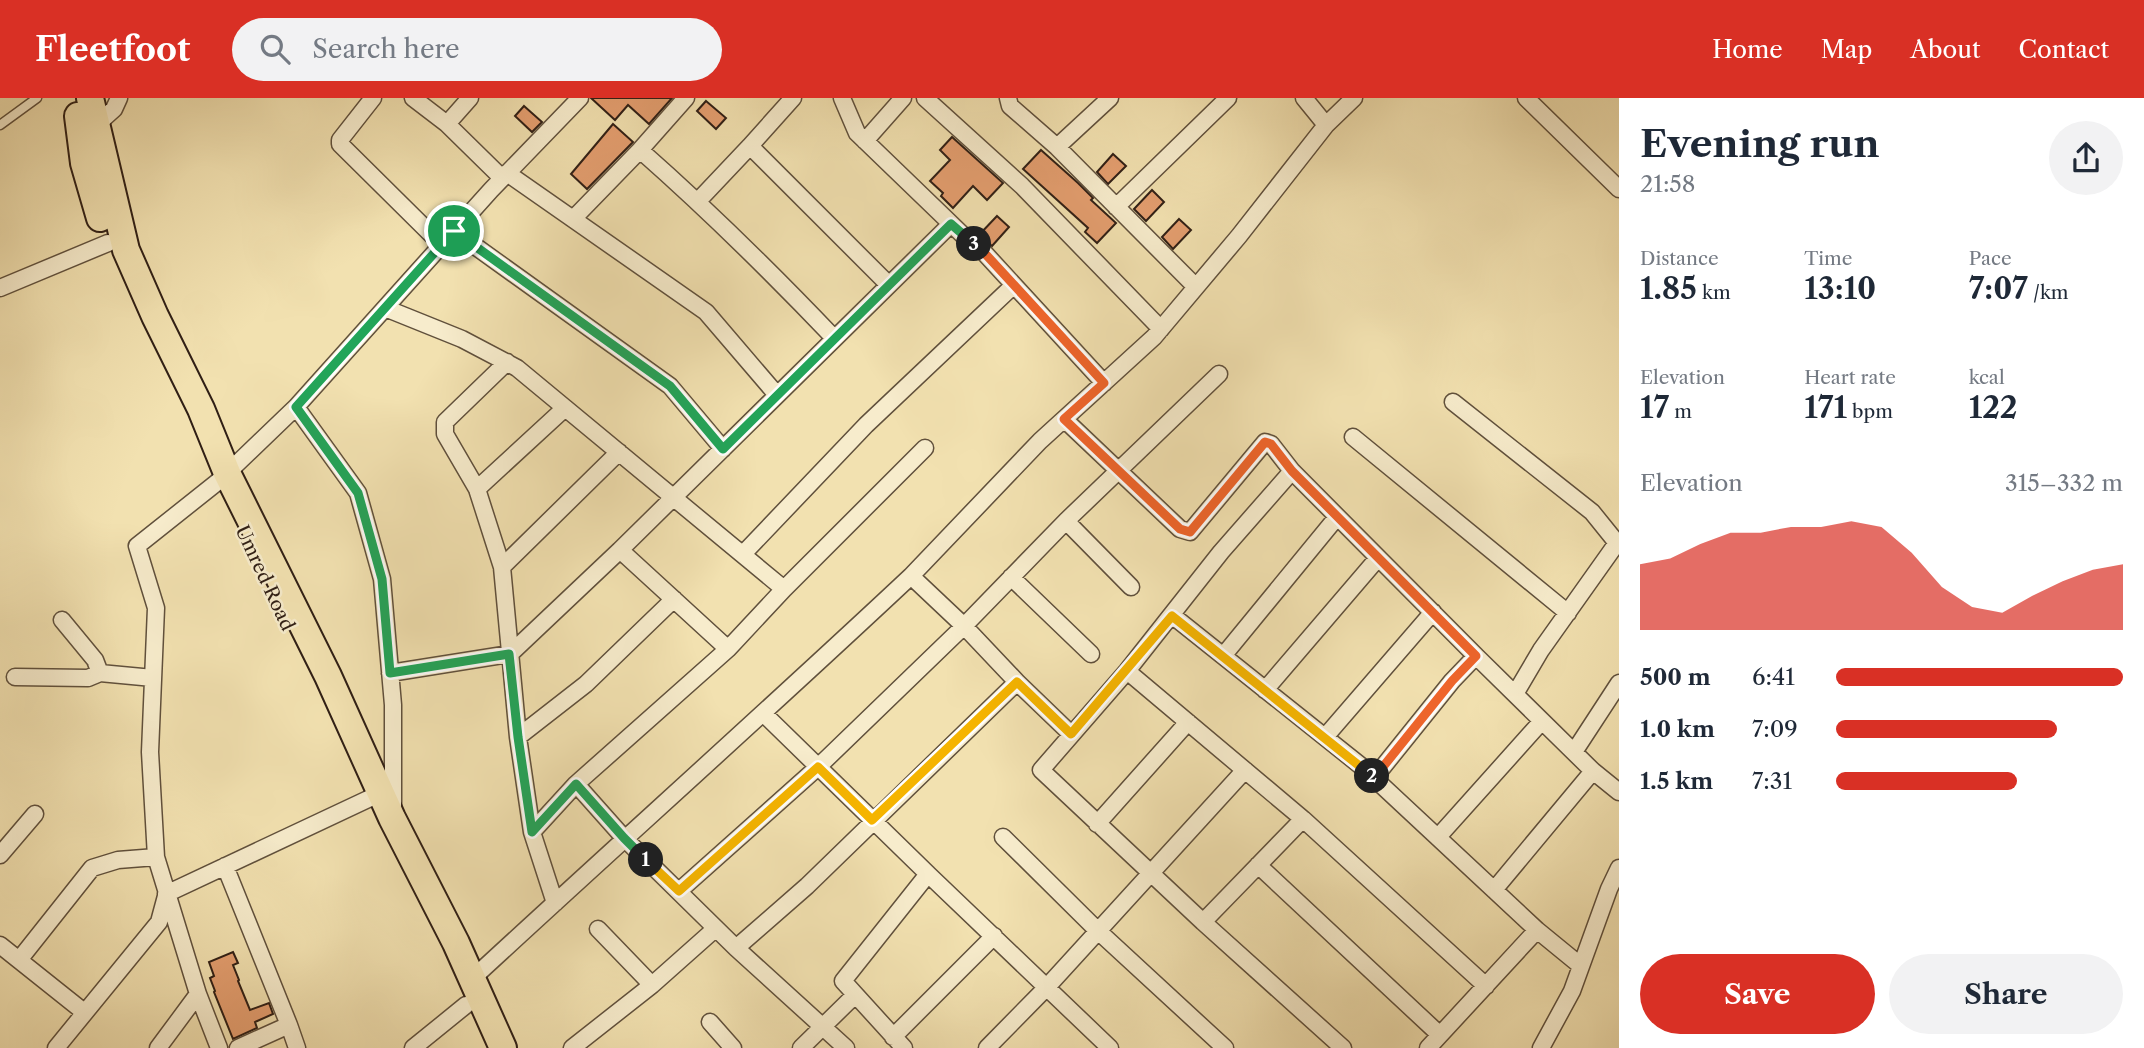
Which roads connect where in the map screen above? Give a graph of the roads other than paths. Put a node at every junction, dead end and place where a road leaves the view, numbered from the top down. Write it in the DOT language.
graph roads {
  1 [pos="37,98"];
  2 [pos="74,98"];
  3 [pos="90,98"];
  4 [pos="119,98"];
  5 [pos="373,98"];
  6 [pos="413,98"];
  7 [pos="470,98"];
  8 [pos="580,98"];
  9 [pos="685,98"];
  10 [pos="793,98"];
  11 [pos="842,98"];
  12 [pos="903,98"];
  13 [pos="925,98"];
  14 [pos="1008,98"];
  15 [pos="1110,98"];
  16 [pos="1228,98"];
  17 [pos="1304,98"];
  18 [pos="1354,98"];
  19 [pos="1526,98"];
  20 [pos="447,124"];
  21 [pos="0,125"];
  22 [pos="1326,125"];
  23 [pos="88,130"];
  24 [pos="865,141"];
  25 [pos="750,146"];
  26 [pos="1058,147"];
  27 [pos="640,150"];
  28 [pos="504,176"];
  29 [pos="1619,189"];
  30 [pos="698,201"];
  31 [pos="1116,207"];
  32 [pos="573,219"];
  33 [pos="951,224"];
  34 [pos="454,231"];
  35 [pos="108,243"];
  36 [pos="441,244"];
  37 [pos="888,285"];
  38 [pos="1014,285"];
  39 [pos="1196,287"];
  40 [pos="0,288"];
  41 [pos="385,308"];
  42 [pos="1161,329"];
  43 [pos="834,338"];
  44 [pos="507,362"];
  45 [pos="1219,373"];
  46 [pos="1104,383"];
  47 [pos="777,395"];
  48 [pos="1453,402"];
  49 [pos="296,407"];
  50 [pos="565,408"];
  51 [pos="1064,419"];
  52 [pos="1353,437"];
  53 [pos="925,448"];
  54 [pos="723,449"];
  55 [pos="618,452"];
  56 [pos="1292,471"];
  57 [pos="1118,472"];
  58 [pos="223,477"];
  59 [pos="477,489"];
  60 [pos="674,497"];
  61 [pos="1337,517"];
  62 [pos="1066,522"];
  63 [pos="1618,544"];
  64 [pos="620,550"];
  65 [pos="743,554"];
  66 [pos="1378,558"];
  67 [pos="502,567"];
  68 [pos="911,576"];
  69 [pos="1012,577"];
  70 [pos="1131,587"];
  71 [pos="785,589"];
  72 [pos="674,599"];
  73 [pos="1433,612"];
  74 [pos="1568,613"];
  75 [pos="1172,616"];
  76 [pos="62,620"];
  77 [pos="964,626"];
  78 [pos="729,649"];
  79 [pos="509,654"];
  80 [pos="1091,654"];
  81 [pos="1223,656"];
  82 [pos="1476,656"];
  83 [pos="1127,671"];
  84 [pos="100,673"];
  85 [pos="390,673"];
  86 [pos="15,677"];
  87 [pos="153,678"];
  88 [pos="1017,682"];
  89 [pos="1619,683"];
  90 [pos="1265,690"];
  91 [pos="1515,694"];
  92 [pos="764,714"];
  93 [pos="1542,721"];
  94 [pos="1188,722"];
  95 [pos="1071,734"];
  96 [pos="518,737"];
  97 [pos="1325,737"];
  98 [pos="1574,752"];
  99 [pos="818,767"];
  100 [pos="1245,770"];
  101 [pos="1593,771"];
  102 [pos="1374,778"];
  103 [pos="576,784"];
  104 [pos="1619,792"];
  105 [pos="374,795"];
  106 [pos="35,814"];
  107 [pos="1303,819"];
  108 [pos="872,820"];
  109 [pos="387,821"];
  110 [pos="1097,824"];
  111 [pos="532,832"];
  112 [pos="1003,837"];
  113 [pos="1438,837"];
  114 [pos="624,838"];
  115 [pos="0,855"];
  116 [pos="156,857"];
  117 [pos="1258,865"];
  118 [pos="225,866"];
  119 [pos="1619,868"];
  120 [pos="1151,873"];
  121 [pos="928,874"];
  122 [pos="1494,890"];
  123 [pos="679,891"];
  124 [pos="166,894"];
  125 [pos="1614,895"];
  126 [pos="555,903"];
  127 [pos="1203,922"];
  128 [pos="598,929"];
  129 [pos="715,929"];
  130 [pos="1097,930"];
  131 [pos="1536,930"];
  132 [pos="994,936"];
  133 [pos="0,945"];
  134 [pos="736,948"];
  135 [pos="19,960"];
  136 [pos="1581,966"];
  137 [pos="472,979"];
  138 [pos="652,985"];
  139 [pos="1486,986"];
  140 [pos="1046,988"];
  141 [pos="198,994"];
  142 [pos="855,995"];
  143 [pos="466,1005"];
  144 [pos="84,1012"];
  145 [pos="710,1022"];
  146 [pos="822,1024"];
  147 [pos="289,1025"];
  148 [pos="1440,1035"];
  149 [pos="899,1042"];
  150 [pos="1106,1047"];
  151 [pos="56,1048"];
  152 [pos="159,1048"];
  153 [pos="219,1048"];
  154 [pos="238,1048"];
  155 [pos="297,1048"];
  156 [pos="413,1048"];
  157 [pos="486,1048"];
  158 [pos="503,1048"];
  159 [pos="572,1048"];
  160 [pos="733,1048"];
  161 [pos="801,1048"];
  162 [pos="846,1048"];
  163 [pos="987,1048"];
  164 [pos="1225,1048"];
  165 [pos="1343,1048"];
  166 [pos="1428,1048"];
  167 [pos="1541,1048"];
  1 -- 21 [label="lane"];
  2 -- 23 [label="highway"];
  3 -- 23 [label="highway"];
  4 -- 23 [label="street"];
  5 -- 36 [label="street"];
  6 -- 20 [label="street"];
  7 -- 20 [label="street"];
  8 -- 28 [label="street"];
  9 -- 27 [label="street"];
  10 -- 25 [label="street"];
  11 -- 24 [label="street"];
  12 -- 24 [label="street"];
  13 -- 42 [label="street"];
  14 -- 26 [label="street"];
  15 -- 26 [label="street"];
  16 -- 31 [label="street"];
  17 -- 22 [label="street"];
  18 -- 22 [label="street"];
  19 -- 29 [label="street"];
  20 -- 28 [label="street"];
  22 -- 39 [label="street"];
  23 -- 35 [label="highway"];
  23 -- 58 [label="highway"];
  24 -- 33 [label="street"];
  25 -- 30 [label="street"];
  25 -- 37 [label="street"];
  26 -- 31 [label="street"];
  27 -- 30 [label="street"];
  27 -- 32 [label="street"];
  28 -- 32 [label="street"];
  28 -- 34 [label="street"];
  30 -- 43 [label="street"];
  31 -- 39 [label="street"];
  32 -- 47 [label="street"];
  33 -- 37 [label="street"];
  33 -- 38 [label="street"];
  34 -- 36 [label="street"];
  34 -- 54 [label="street"];
  35 -- 40 [label="street"];
  35 -- 58 [label="highway"];
  36 -- 41 [label="street"];
  37 -- 43 [label="street"];
  38 -- 46 [label="street"];
  38 -- 65 [label="street"];
  39 -- 42 [label="street"];
  41 -- 44 [label="street"];
  41 -- 49 [label="street"];
  42 -- 46 [label="street"];
  43 -- 47 [label="street"];
  44 -- 50 [label="street"];
  44 -- 59 [label="street"];
  45 -- 57 [label="street"];
  46 -- 51 [label="street"];
  47 -- 54 [label="street"];
  48 -- 63 [label="street"];
  49 -- 58 [label="street"];
  49 -- 85 [label="street"];
  50 -- 55 [label="street"];
  50 -- 59 [label="street"];
  51 -- 57 [label="street"];
  51 -- 68 [label="street"];
  52 -- 74 [label="street"];
  53 -- 71 [label="street"];
  54 -- 60 [label="street"];
  55 -- 60 [label="street"];
  55 -- 67 [label="street"];
  56 -- 57 [label="street"];
  56 -- 61 [label="street"];
  56 -- 75 [label="street"];
  57 -- 62 [label="street"];
  58 -- 87 [label="street"];
  58 -- 105 [label="highway"];
  59 -- 67 [label="street"];
  60 -- 64 [label="street"];
  60 -- 65 [label="street"];
  61 -- 66 [label="street"];
  61 -- 81 [label="street"];
  62 -- 69 [label="street"];
  62 -- 70 [label="street"];
  63 -- 74 [label="street"];
  64 -- 72 [label="street"];
  64 -- 79 [label="street"];
  65 -- 71 [label="street"];
  66 -- 73 [label="street"];
  66 -- 90 [label="street"];
  67 -- 79 [label="street"];
  68 -- 77 [label="street"];
  68 -- 92 [label="street"];
  69 -- 77 [label="street"];
  69 -- 80 [label="street"];
  71 -- 78 [label="street"];
  72 -- 78 [label="street"];
  72 -- 96 [label="street"];
  73 -- 82 [label="street"];
  73 -- 97 [label="street"];
  74 -- 91 [label="street"];
  75 -- 81 [label="street"];
  75 -- 83 [label="street"];
  76 -- 84 [label="street"];
  77 -- 88 [label="street"];
  77 -- 99 [label="street"];
  78 -- 103 [label="street"];
  79 -- 85 [label="street"];
  79 -- 96 [label="street"];
  81 -- 90 [label="street"];
  82 -- 91 [label="street"];
  82 -- 102 [label="street"];
  83 -- 94 [label="street"];
  83 -- 95 [label="street"];
  84 -- 86 [label="street"];
  84 -- 87 [label="street"];
  85 -- 109 [label="street"];
  87 -- 116 [label="street"];
  88 -- 95 [label="street"];
  88 -- 108 [label="street"];
  89 -- 98 [label="street"];
  90 -- 97 [label="street"];
  91 -- 93 [label="street"];
  92 -- 99 [label="street"];
  92 -- 114 [label="street"];
  93 -- 98 [label="street"];
  93 -- 113 [label="street"];
  94 -- 100 [label="street"];
  94 -- 110 [label="street"];
  95 -- 110 [label="street"];
  96 -- 111 [label="street"];
  97 -- 102 [label="street"];
  98 -- 101 [label="street"];
  99 -- 108 [label="street"];
  99 -- 123 [label="street"];
  100 -- 107 [label="street"];
  100 -- 120 [label="street"];
  101 -- 104 [label="street"];
  101 -- 122 [label="street"];
  102 -- 113 [label="street"];
  103 -- 111 [label="street"];
  103 -- 114 [label="street"];
  105 -- 109 [label="highway"];
  105 -- 118 [label="street"];
  106 -- 115 [label="street"];
  107 -- 117 [label="street"];
  107 -- 139 [label="street"];
  108 -- 121 [label="street"];
  108 -- 134 [label="street"];
  109 -- 137 [label="highway"];
  109 -- 143 [label="highway"];
  110 -- 120 [label="street"];
  111 -- 126 [label="street"];
  112 -- 130 [label="street"];
  113 -- 122 [label="street"];
  114 -- 123 [label="street"];
  114 -- 126 [label="street"];
  116 -- 124 [label="street"];
  116 -- 135 [label="street"];
  117 -- 127 [label="street"];
  117 -- 148 [label="street"];
  118 -- 124 [label="street"];
  118 -- 147 [label="street"];
  119 -- 125 [label="street"];
  120 -- 127 [label="street"];
  120 -- 130 [label="street"];
  121 -- 132 [label="street"];
  121 -- 142 [label="street"];
  122 -- 131 [label="street"];
  123 -- 129 [label="street"];
  124 -- 141 [label="street"];
  124 -- 144 [label="street"];
  125 -- 136 [label="street"];
  126 -- 137 [label="street"];
  127 -- 165 [label="street"];
  128 -- 138 [label="street"];
  129 -- 134 [label="street"];
  129 -- 138 [label="street"];
  130 -- 140 [label="street"];
  130 -- 164 [label="street"];
  131 -- 136 [label="street"];
  131 -- 139 [label="street"];
  132 -- 140 [label="street"];
  132 -- 149 [label="street"];
  133 -- 135 [label="street"];
  134 -- 146 [label="street"];
  135 -- 144 [label="street"];
  136 -- 167 [label="street"];
  137 -- 158 [label="highway"];
  138 -- 159 [label="street"];
  139 -- 148 [label="street"];
  140 -- 150 [label="street"];
  140 -- 163 [label="street"];
  141 -- 152 [label="street"];
  141 -- 153 [label="street"];
  142 -- 146 [label="street"];
  142 -- 149 [label="street"];
  143 -- 156 [label="street"];
  143 -- 157 [label="highway"];
  144 -- 151 [label="street"];
  145 -- 160 [label="street"];
  146 -- 161 [label="street"];
  146 -- 162 [label="street"];
  147 -- 154 [label="street"];
  147 -- 155 [label="street"];
  148 -- 166 [label="street"];
}
